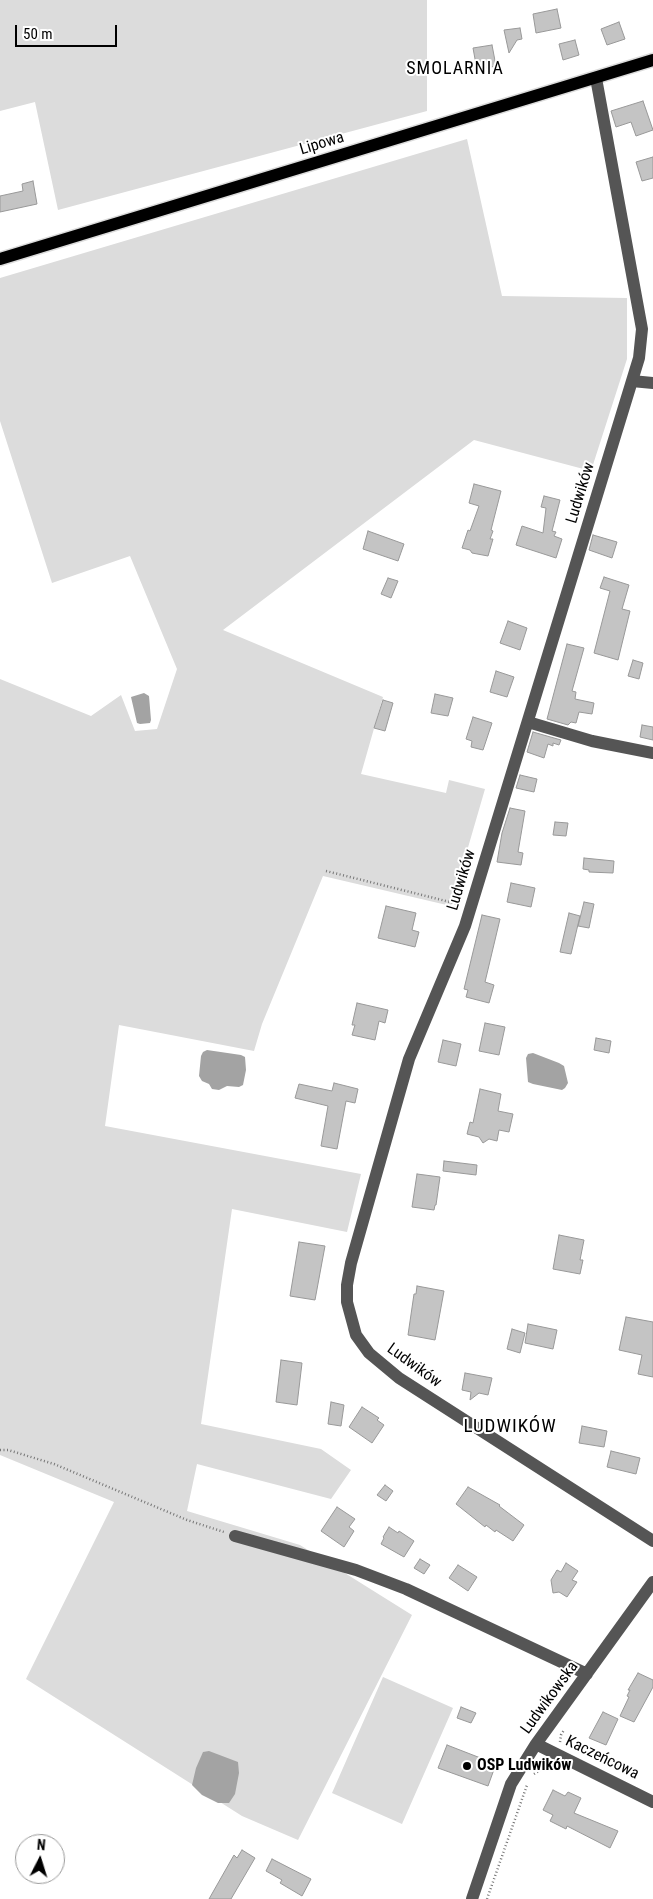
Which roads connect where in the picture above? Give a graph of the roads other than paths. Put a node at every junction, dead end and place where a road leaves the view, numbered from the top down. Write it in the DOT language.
graph roads {
  1 [pos="653,60"];
  2 [pos="596,78"];
  3 [pos="0,259"];
  4 [pos="632,381"];
  5 [pos="653,383"];
  6 [pos="528,722"];
  7 [pos="653,753"];
  8 [pos="235,1536"];
  9 [pos="653,1541"];
  10 [pos="653,1582"];
  11 [pos="587,1674"];
  12 [pos="536,1744"];
  13 [pos="653,1802"];
  14 [pos="472,1899"];
  1 -- 2 [label="main road, Lipowa"];
  2 -- 3 [label="main road, Lipowa"];
  2 -- 4 [label="street, Ludwików"];
  4 -- 5 [label="street"];
  4 -- 6 [label="street, Ludwików"];
  6 -- 7 [label="street"];
  6 -- 9 [label="street, Ludwików"];
  8 -- 11 [label="street"];
  10 -- 11 [label="street, Ludwikowska"];
  11 -- 12 [label="street, Ludwikowska"];
  12 -- 13 [label="street, Kaczeńcowa"];
  12 -- 14 [label="street, Ludwikowska"];
}
